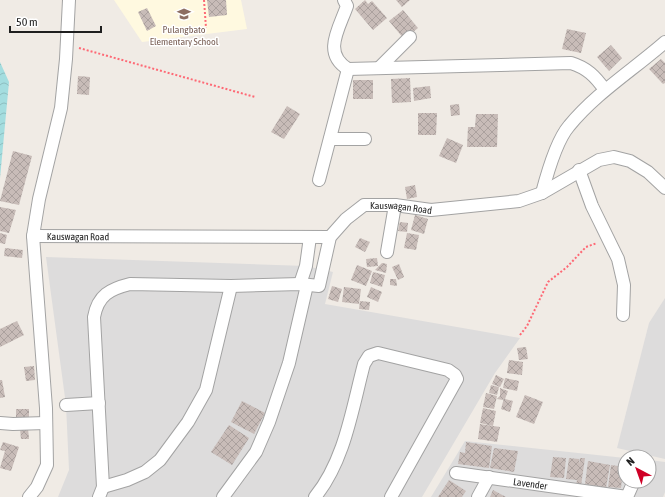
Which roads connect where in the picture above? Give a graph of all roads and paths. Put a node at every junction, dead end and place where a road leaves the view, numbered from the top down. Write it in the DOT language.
graph roads {
  1 [pos="69,0"];
  2 [pos="204,0"];
  3 [pos="348,2"];
  4 [pos="206,28"];
  5 [pos="410,37"];
  6 [pos="67,45"];
  7 [pos="663,48"];
  8 [pos="379,68"];
  9 [pos="348,69"];
  10 [pos="605,90"];
  11 [pos="255,97"];
  12 [pos="330,139"];
  13 [pos="365,139"];
  14 [pos="579,170"];
  15 [pos="319,180"];
  16 [pos="665,188"];
  17 [pos="542,193"];
  18 [pos="394,205"];
  19 [pos="604,233"];
  20 [pos="33,236"];
  21 [pos="310,237"];
  22 [pos="330,238"];
  23 [pos="388,252"];
  24 [pos="304,284"];
  25 [pos="231,286"];
  26 [pos="623,315"];
  27 [pos="520,335"];
  28 [pos="100,403"];
  29 [pos="66,405"];
  30 [pos="0,423"];
  31 [pos="46,423"];
  32 [pos="456,473"];
  33 [pos="489,478"];
  34 [pos="101,492"];
  35 [pos="559,492"];
  36 [pos="28,497"];
  37 [pos="223,497"];
  38 [pos="315,497"];
  39 [pos="391,497"];
  40 [pos="478,497"];
  41 [pos="627,497"];
  1 -- 6 [label="street"];
  2 -- 4 [label="path"];
  3 -- 9 [label="street"];
  5 -- 8 [label="street"];
  6 -- 11 [label="path"];
  6 -- 20 [label="street"];
  7 -- 10 [label="street"];
  8 -- 9 [label="street"];
  8 -- 10 [label="street"];
  9 -- 12 [label="street"];
  10 -- 17 [label="street"];
  12 -- 13 [label="street"];
  12 -- 15 [label="street"];
  14 -- 16 [label="street, Kauswagan Road"];
  14 -- 17 [label="street, Kauswagan Road"];
  14 -- 19 [label="street"];
  17 -- 18 [label="street, Kauswagan Road"];
  18 -- 22 [label="street, Kauswagan Road"];
  18 -- 23 [label="street"];
  19 -- 26 [label="street"];
  19 -- 27 [label="path"];
  20 -- 21 [label="street, Kauswagan Road"];
  20 -- 31 [label="street"];
  21 -- 22 [label="street, Kauswagan Road"];
  21 -- 24 [label="street"];
  22 -- 24 [label="street"];
  24 -- 25 [label="street"];
  24 -- 37 [label="street"];
  25 -- 28 [label="street"];
  25 -- 34 [label="street"];
  28 -- 29 [label="street"];
  28 -- 34 [label="street"];
  30 -- 31 [label="street"];
  31 -- 36 [label="street"];
  32 -- 33 [label="street, Lavender"];
  33 -- 35 [label="street, Lavender"];
  33 -- 40 [label="street"];
  35 -- 41 [label="street, Lavender"];
  38 -- 39 [label="street"];
}
